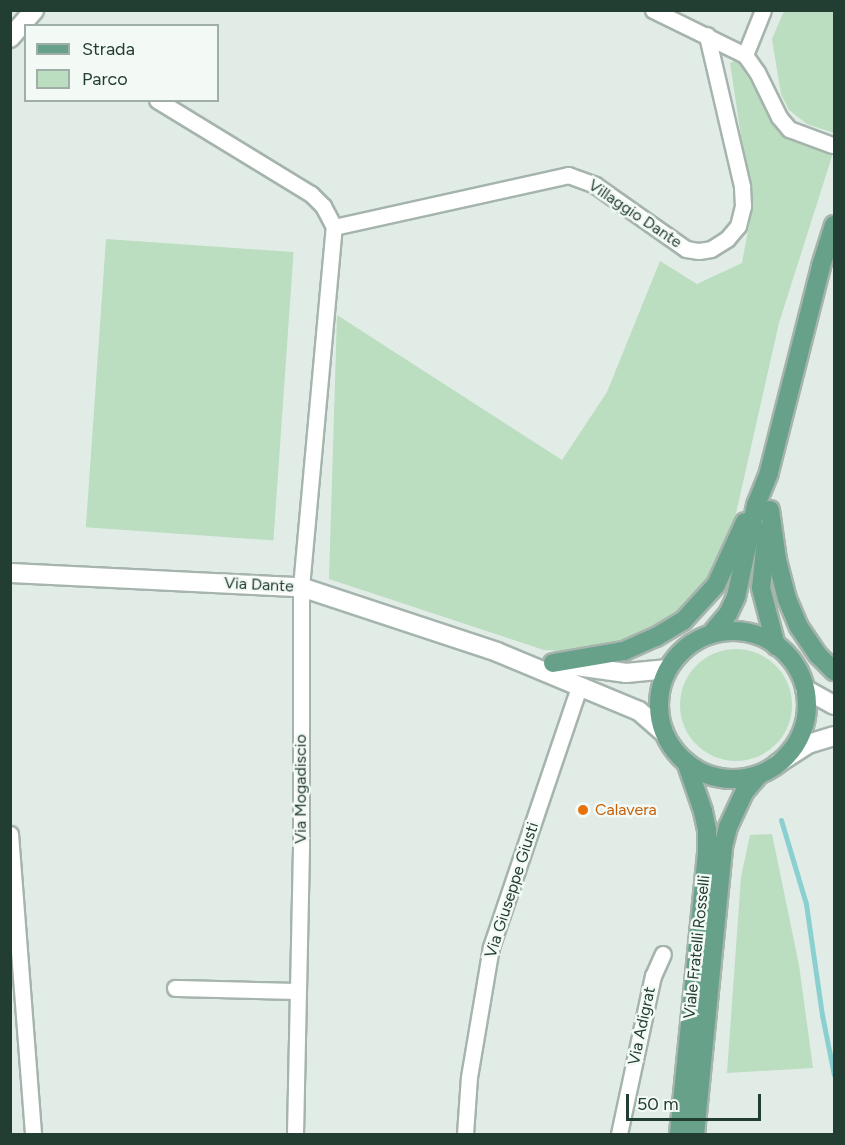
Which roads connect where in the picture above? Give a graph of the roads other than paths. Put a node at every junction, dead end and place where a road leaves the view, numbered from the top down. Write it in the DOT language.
graph roads {
  1 [pos="34,10"];
  2 [pos="653,10"];
  3 [pos="764,10"];
  4 [pos="707,35"];
  5 [pos="10,38"];
  6 [pos="745,55"];
  7 [pos="160,102"];
  8 [pos="832,145"];
  9 [pos="834,225"];
  10 [pos="334,227"];
  11 [pos="763,507"];
  12 [pos="10,573"];
  13 [pos="301,587"];
  14 [pos="711,634"];
  15 [pos="776,646"];
  16 [pos="497,652"];
  17 [pos="553,663"];
  18 [pos="668,669"];
  19 [pos="834,671"];
  20 [pos="579,687"];
  21 [pos="805,689"];
  22 [pos="834,705"];
  23 [pos="664,733"];
  24 [pos="834,736"];
  25 [pos="686,762"];
  26 [pos="777,764"];
  27 [pos="759,775"];
  28 [pos="10,834"];
  29 [pos="663,954"];
  30 [pos="175,988"];
  31 [pos="298,991"];
  32 [pos="687,1131"];
  33 [pos="33,1134"];
  34 [pos="295,1134"];
  35 [pos="465,1134"];
  36 [pos="619,1134"];
  1 -- 5 [label="street"];
  2 -- 4 [label="street"];
  3 -- 6 [label="street"];
  4 -- 6 [label="street"];
  4 -- 10 [label="street, Villaggio Dante"];
  6 -- 8 [label="street"];
  7 -- 10 [label="street"];
  9 -- 11 [label="main road"];
  10 -- 13 [label="street"];
  11 -- 14 [label="main road"];
  11 -- 15 [label="main road"];
  11 -- 17 [label="main road"];
  11 -- 19 [label="main road"];
  12 -- 13 [label="street, Via Dante"];
  13 -- 16 [label="street, Via Dante"];
  13 -- 31 [label="street, Via Mogadiscio"];
  14 -- 15 [label="main road"];
  14 -- 18 [label="main road"];
  15 -- 21 [label="main road"];
  16 -- 17 [label="street, Via Dante"];
  16 -- 20 [label="street, Via Dante"];
  17 -- 18 [label="street, Via Dante"];
  18 -- 23 [label="main road"];
  20 -- 23 [label="street, Via Dante"];
  20 -- 35 [label="street, Via Giuseppe Giusti"];
  21 -- 22 [label="street"];
  21 -- 26 [label="main road"];
  23 -- 25 [label="main road"];
  24 -- 26 [label="street"];
  25 -- 27 [label="main road"];
  25 -- 32 [label="main road, Viale Fratelli Rosselli"];
  26 -- 27 [label="main road"];
  27 -- 32 [label="main road, Viale Fratelli Rosselli"];
  28 -- 33 [label="street"];
  29 -- 36 [label="street, Via Adigrat"];
  30 -- 31 [label="street"];
  31 -- 34 [label="street, Via Mogadiscio"];
}
